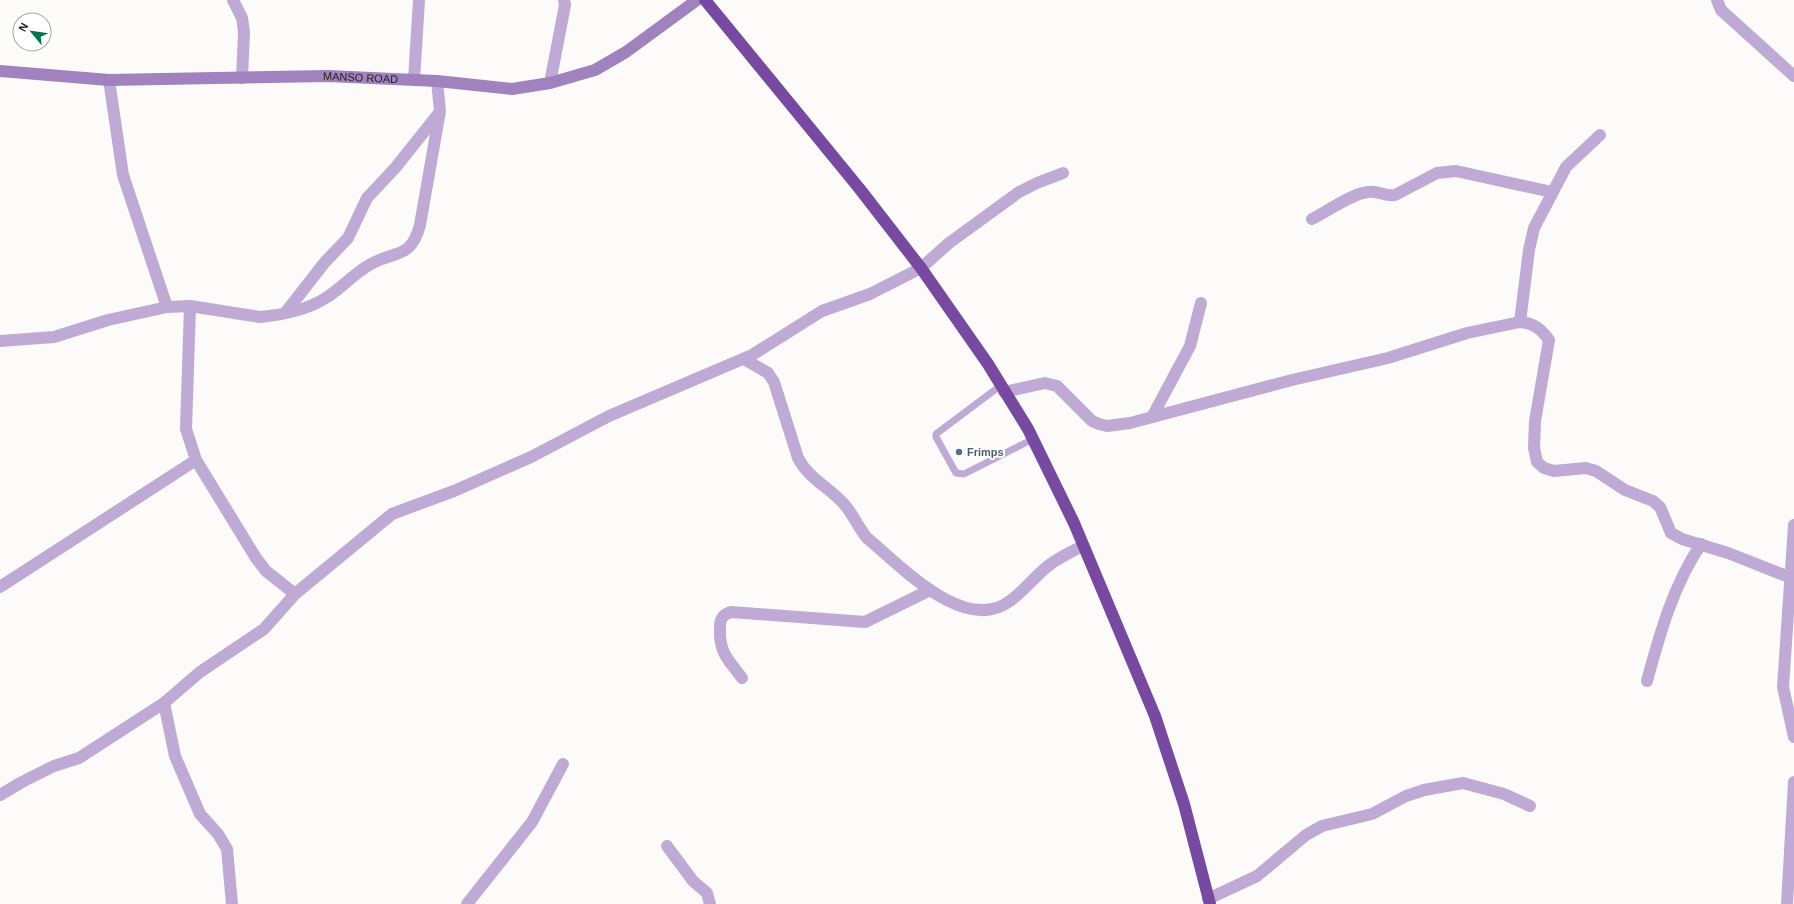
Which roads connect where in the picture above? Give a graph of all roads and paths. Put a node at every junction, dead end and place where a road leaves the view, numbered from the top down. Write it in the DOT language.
graph roads {
  1 [pos="233,0"];
  2 [pos="419,0"];
  3 [pos="564,0"];
  4 [pos="697,0"];
  5 [pos="705,0"];
  6 [pos="1717,0"];
  7 [pos="0,71"];
  8 [pos="1794,76"];
  9 [pos="242,78"];
  10 [pos="109,80"];
  11 [pos="414,80"];
  12 [pos="437,80"];
  13 [pos="550,83"];
  14 [pos="440,112"];
  15 [pos="1600,135"];
  16 [pos="1063,173"];
  17 [pos="1552,192"];
  18 [pos="1312,219"];
  19 [pos="920,268"];
  20 [pos="1201,303"];
  21 [pos="190,306"];
  22 [pos="167,307"];
  23 [pos="286,312"];
  24 [pos="1520,322"];
  25 [pos="0,341"];
  26 [pos="744,359"];
  27 [pos="1002,389"];
  28 [pos="1152,417"];
  29 [pos="1033,439"];
  30 [pos="196,460"];
  31 [pos="1794,525"];
  32 [pos="1701,544"];
  33 [pos="1083,546"];
  34 [pos="1792,579"];
  35 [pos="0,587"];
  36 [pos="930,590"];
  37 [pos="295,594"];
  38 [pos="742,678"];
  39 [pos="1647,680"];
  40 [pos="164,703"];
  41 [pos="1794,737"];
  42 [pos="563,764"];
  43 [pos="1794,782"];
  44 [pos="0,795"];
  45 [pos="1530,806"];
  46 [pos="667,846"];
  47 [pos="1209,902"];
  48 [pos="232,904"];
  49 [pos="468,904"];
  50 [pos="710,904"];
  51 [pos="1787,904"];
  1 -- 9 [label="street"];
  2 -- 11 [label="street"];
  3 -- 13 [label="street"];
  4 -- 13 [label="street, MANSO ROAD"];
  5 -- 19 [label="highway"];
  6 -- 8 [label="street"];
  7 -- 10 [label="street, MANSO ROAD"];
  9 -- 10 [label="street, MANSO ROAD"];
  9 -- 11 [label="street, MANSO ROAD"];
  10 -- 22 [label="street"];
  11 -- 12 [label="street, MANSO ROAD"];
  12 -- 13 [label="street, MANSO ROAD"];
  12 -- 14 [label="street"];
  14 -- 23 [label="street"];
  14 -- 23 [label="street"];
  15 -- 17 [label="street"];
  16 -- 19 [label="street"];
  17 -- 18 [label="street"];
  17 -- 24 [label="street"];
  19 -- 26 [label="street"];
  19 -- 27 [label="highway"];
  20 -- 28 [label="street"];
  21 -- 22 [label="street"];
  21 -- 23 [label="street"];
  21 -- 30 [label="street"];
  22 -- 25 [label="street"];
  24 -- 28 [label="street"];
  24 -- 32 [label="street"];
  26 -- 36 [label="street"];
  26 -- 37 [label="street"];
  27 -- 28 [label="street"];
  27 -- 29 [label="highway"];
  27 -- 29 [label="lane"];
  29 -- 33 [label="highway"];
  30 -- 35 [label="street"];
  30 -- 37 [label="street"];
  31 -- 34 [label="street"];
  32 -- 34 [label="street"];
  32 -- 39 [label="street"];
  33 -- 36 [label="street"];
  33 -- 47 [label="highway"];
  34 -- 41 [label="street"];
  36 -- 38 [label="street"];
  37 -- 40 [label="street"];
  40 -- 44 [label="street"];
  40 -- 48 [label="street"];
  42 -- 49 [label="street"];
  43 -- 51 [label="street"];
  45 -- 47 [label="street"];
  46 -- 50 [label="street"];
}
